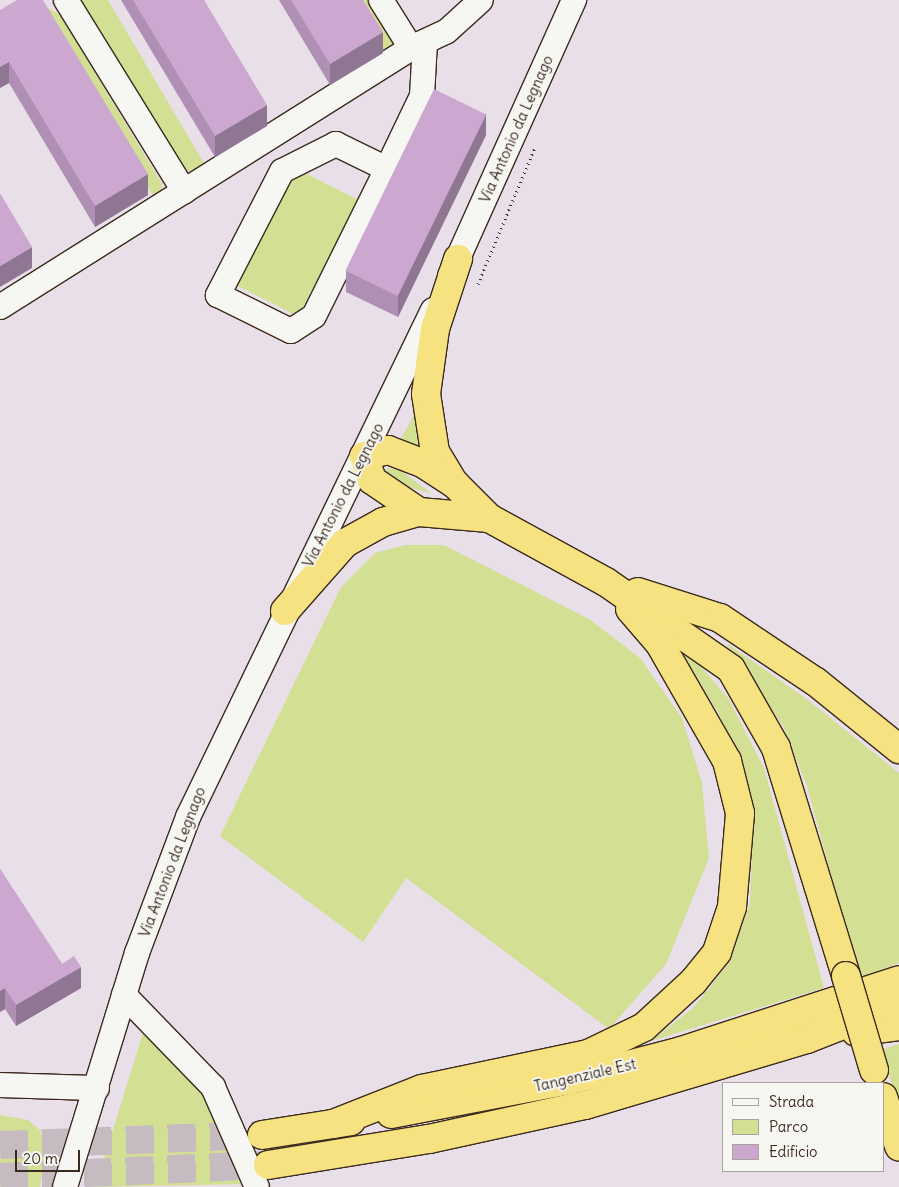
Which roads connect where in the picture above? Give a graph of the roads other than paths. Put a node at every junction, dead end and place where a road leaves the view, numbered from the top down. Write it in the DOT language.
graph roads {
  1 [pos="66,0"];
  2 [pos="382,0"];
  3 [pos="480,0"];
  4 [pos="574,0"];
  5 [pos="418,45"];
  6 [pos="386,169"];
  7 [pos="184,191"];
  8 [pos="458,259"];
  9 [pos="0,307"];
  10 [pos="364,456"];
  11 [pos="456,485"];
  12 [pos="419,512"];
  13 [pos="489,518"];
  14 [pos="606,582"];
  15 [pos="285,611"];
  16 [pos="899,749"];
  17 [pos="899,980"];
  18 [pos="124,994"];
  19 [pos="899,1003"];
  20 [pos="899,1026"];
  21 [pos="807,1039"];
  22 [pos="876,1077"];
  23 [pos="0,1085"];
  24 [pos="96,1088"];
  25 [pos="884,1100"];
  26 [pos="333,1124"];
  27 [pos="262,1135"];
  28 [pos="899,1146"];
  29 [pos="262,1176"];
  30 [pos="64,1187"];
  1 -- 7 [label="street"];
  2 -- 5 [label="street"];
  3 -- 5 [label="street"];
  4 -- 8 [label="street, Via Antonio da Legnago"];
  5 -- 6 [label="street"];
  5 -- 7 [label="street"];
  6 -- 6 [label="street"];
  7 -- 9 [label="street"];
  8 -- 10 [label="street, Via Antonio da Legnago"];
  8 -- 11 [label="highway"];
  10 -- 11 [label="highway"];
  10 -- 12 [label="highway"];
  10 -- 15 [label="street, Via Antonio da Legnago"];
  11 -- 13 [label="highway"];
  12 -- 13 [label="highway"];
  12 -- 15 [label="highway"];
  13 -- 14 [label="highway"];
  14 -- 16 [label="highway"];
  14 -- 22 [label="highway, bridge"];
  14 -- 26 [label="highway"];
  15 -- 18 [label="street, Via Antonio da Legnago"];
  17 -- 26 [label="highway, Tangenziale Est"];
  18 -- 24 [label="street, Via Antonio da Legnago"];
  18 -- 29 [label="street"];
  19 -- 21 [label="highway, Tangenziale Est"];
  20 -- 21 [label="highway"];
  21 -- 29 [label="highway, Tangenziale Est"];
  23 -- 24 [label="street"];
  24 -- 30 [label="street, Via Antonio da Legnago"];
  25 -- 28 [label="highway"];
  26 -- 27 [label="highway, Tangenziale Est"];
}
